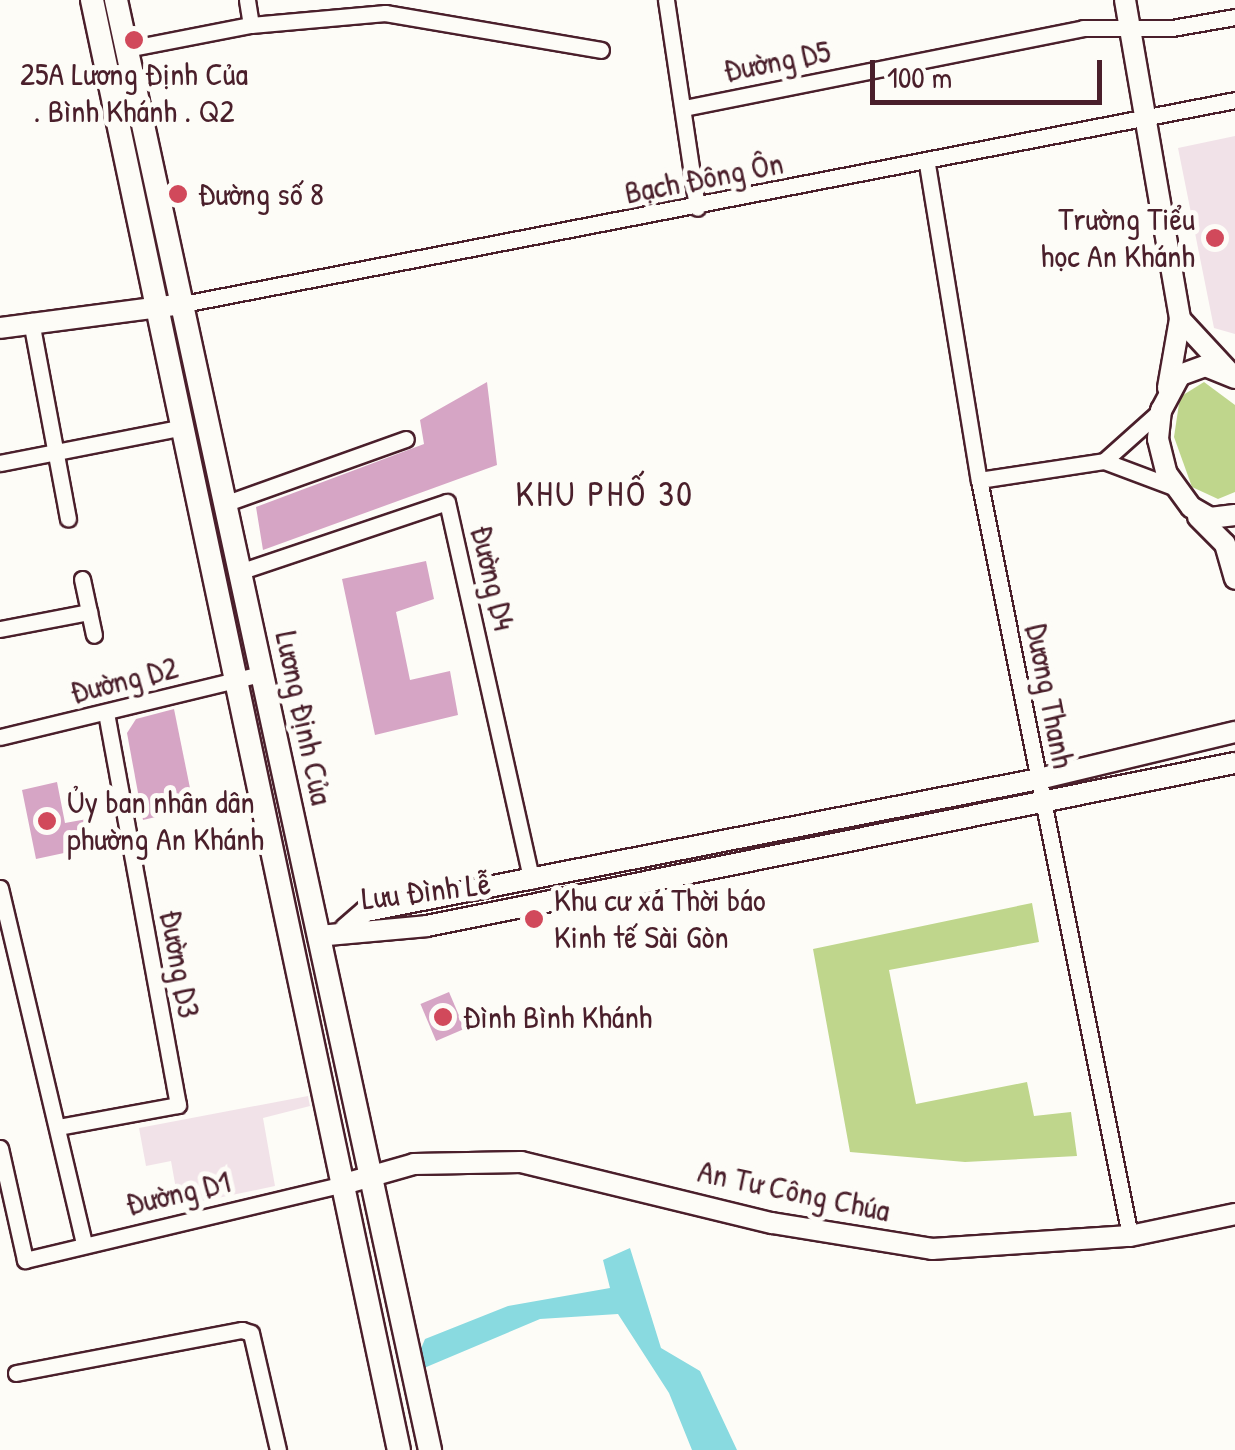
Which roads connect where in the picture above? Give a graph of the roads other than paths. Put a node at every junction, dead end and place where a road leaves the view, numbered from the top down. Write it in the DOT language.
graph roads {
  1 [pos="92,0"];
  2 [pos="116,0"];
  3 [pos="246,0"];
  4 [pos="684,0"];
  5 [pos="1125,0"];
  6 [pos="667,2"];
  7 [pos="1235,17"];
  8 [pos="252,25"];
  9 [pos="1128,27"];
  10 [pos="127,50"];
  11 [pos="600,50"];
  12 [pos="1235,100"];
  13 [pos="684,108"];
  14 [pos="1144,120"];
  15 [pos="928,164"];
  16 [pos="697,208"];
  17 [pos="183,304"];
  18 [pos="156,305"];
  19 [pos="1180,319"];
  20 [pos="32,321"];
  21 [pos="0,328"];
  22 [pos="1235,378"];
  23 [pos="1168,388"];
  24 [pos="1161,410"];
  25 [pos="183,427"];
  26 [pos="406,440"];
  27 [pos="56,453"];
  28 [pos="1104,461"];
  29 [pos="0,463"];
  30 [pos="980,480"];
  31 [pos="1174,487"];
  32 [pos="224,504"];
  33 [pos="1191,508"];
  34 [pos="1235,515"];
  35 [pos="68,519"];
  36 [pos="1234,566"];
  37 [pos="238,572"];
  38 [pos="82,579"];
  39 [pos="89,612"];
  40 [pos="0,629"];
  41 [pos="94,636"];
  42 [pos="260,674"];
  43 [pos="237,680"];
  44 [pos="106,714"];
  45 [pos="1235,732"];
  46 [pos="0,736"];
  47 [pos="1235,763"];
  48 [pos="1039,779"];
  49 [pos="1044,805"];
  50 [pos="532,881"];
  51 [pos="0,888"];
  52 [pos="345,930"];
  53 [pos="318,936"];
  54 [pos="58,1127"];
  55 [pos="0,1148"];
  56 [pos="372,1176"];
  57 [pos="344,1184"];
  58 [pos="1235,1214"];
  59 [pos="1130,1236"];
  60 [pos="84,1242"];
  61 [pos="16,1374"];
  62 [pos="278,1450"];
  63 [pos="399,1450"];
  64 [pos="430,1450"];
  1 -- 18 [label="main road, Lương Định Của"];
  2 -- 10 [label="main road, Lương Định Của"];
  3 -- 8 [label="street"];
  4 -- 6 [label="street"];
  5 -- 9 [label="street"];
  6 -- 13 [label="street"];
  7 -- 9 [label="street, Đường D5"];
  8 -- 10 [label="street"];
  8 -- 11 [label="street"];
  9 -- 13 [label="street, Đường D5"];
  9 -- 14 [label="street"];
  10 -- 17 [label="main road, Lương Định Của"];
  12 -- 14 [label="street, Bạch Đông Ôn"];
  13 -- 16 [label="street"];
  14 -- 15 [label="street, Bạch Đông Ôn"];
  14 -- 19 [label="street"];
  15 -- 16 [label="street, Bạch Đông Ôn"];
  15 -- 30 [label="street, Dương Thanh"];
  16 -- 17 [label="street, Bạch Đông Ôn"];
  17 -- 18 [label="street"];
  17 -- 32 [label="main road, Lương Định Của"];
  18 -- 20 [label="street"];
  18 -- 25 [label="main road, Lương Định Của"];
  19 -- 22 [label="street"];
  19 -- 23 [label="street"];
  20 -- 21 [label="street"];
  20 -- 27 [label="street"];
  22 -- 23 [label="street"];
  23 -- 24 [label="street"];
  24 -- 28 [label="street"];
  24 -- 31 [label="street"];
  25 -- 27 [label="street"];
  25 -- 43 [label="main road, Lương Định Của"];
  26 -- 32 [label="street"];
  27 -- 29 [label="street"];
  27 -- 35 [label="street"];
  28 -- 30 [label="street"];
  28 -- 31 [label="street"];
  30 -- 48 [label="street, Dương Thanh"];
  31 -- 33 [label="street"];
  32 -- 37 [label="main road, Lương Định Của"];
  33 -- 34 [label="street"];
  33 -- 36 [label="street"];
  37 -- 42 [label="main road, Lương Định Của"];
  37 -- 50 [label="street, Đường D4"];
  38 -- 39 [label="street"];
  39 -- 40 [label="street"];
  39 -- 41 [label="street"];
  42 -- 43 [label="street, Đường D2"];
  42 -- 53 [label="main road, Lương Định Của"];
  43 -- 44 [label="street, Đường D2"];
  43 -- 57 [label="main road, Lương Định Của"];
  44 -- 46 [label="street, Đường D2"];
  44 -- 54 [label="street, Đường D3"];
  45 -- 48 [label="street, Lưu Đình Lễ"];
  47 -- 49 [label="street, Lưu Đình Lễ"];
  48 -- 49 [label="street, Dương Thanh"];
  48 -- 50 [label="street, Lưu Đình Lễ"];
  49 -- 52 [label="street, Lưu Đình Lễ"];
  49 -- 59 [label="street, Dương Thanh"];
  50 -- 52 [label="street, Lưu Đình Lễ"];
  51 -- 54 [label="street"];
  52 -- 53 [label="street"];
  53 -- 56 [label="main road, Lương Định Của"];
  54 -- 60 [label="street"];
  55 -- 60 [label="street, Đường D1"];
  56 -- 57 [label="street, An Tư Công Chúa"];
  56 -- 59 [label="street, An Tư Công Chúa"];
  56 -- 64 [label="main road, Lương Định Của"];
  57 -- 60 [label="street, Đường D1"];
  57 -- 63 [label="main road, Lương Định Của"];
  58 -- 59 [label="street, An Tư Công Chúa"];
  61 -- 62 [label="street"];
}
